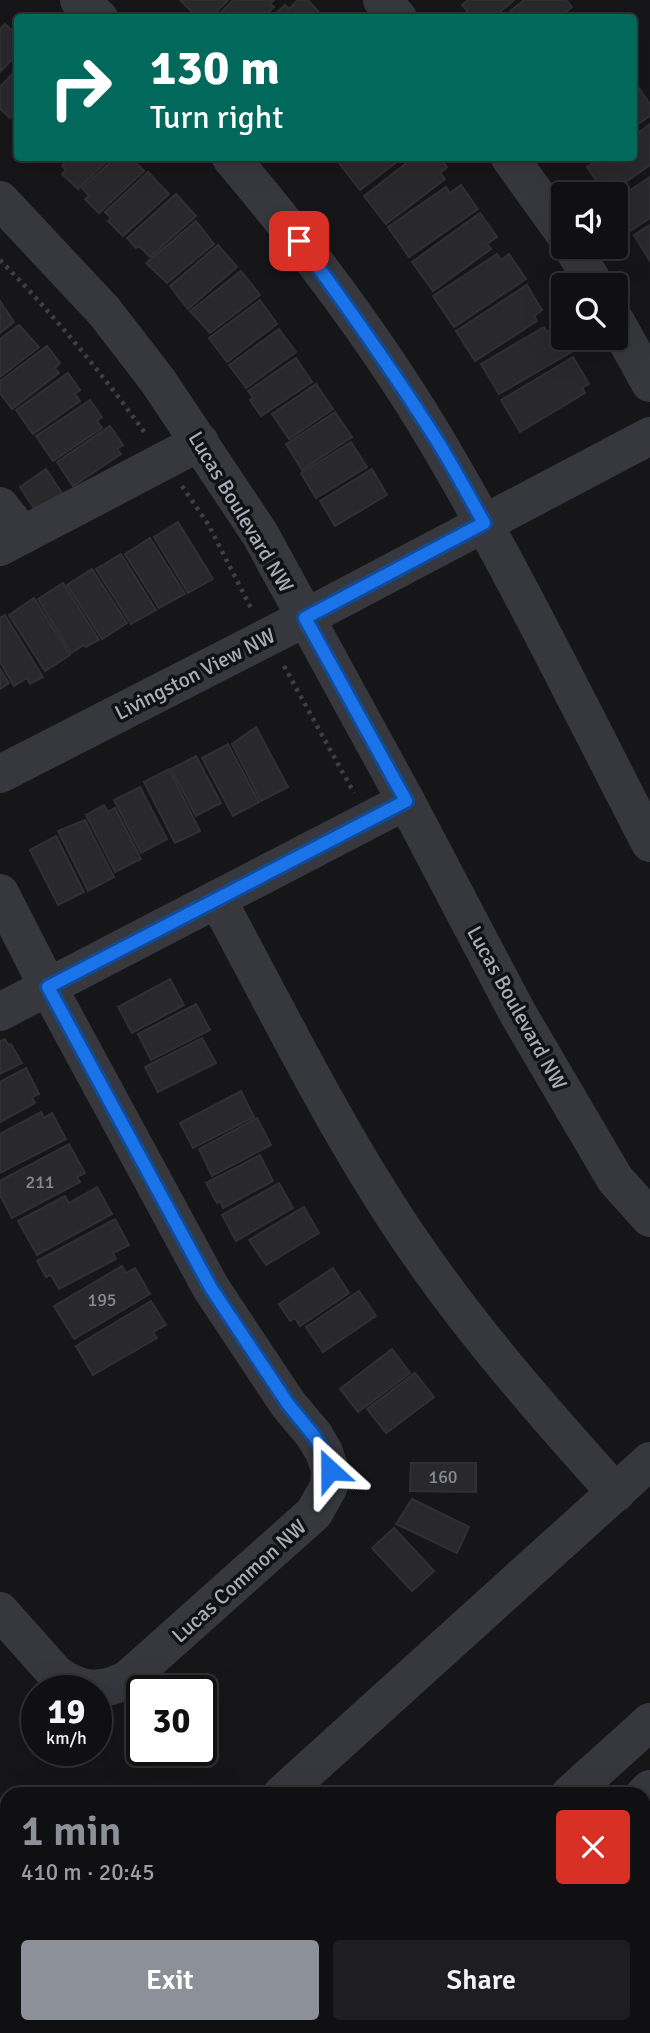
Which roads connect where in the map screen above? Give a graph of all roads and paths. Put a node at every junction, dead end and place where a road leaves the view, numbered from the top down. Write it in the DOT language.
graph roads {
  1 [pos="79,0"];
  2 [pos="382,0"];
  3 [pos="95,14"];
  4 [pos="394,14"];
  5 [pos="234,161"];
  6 [pos="512,161"];
  7 [pos="0,200"];
  8 [pos="551,215"];
  9 [pos="0,260"];
  10 [pos="628,344"];
  11 [pos="650,383"];
  12 [pos="650,436"];
  13 [pos="200,442"];
  14 [pos="165,461"];
  15 [pos="484,523"];
  16 [pos="8,529"];
  17 [pos="305,618"];
  18 [pos="267,637"];
  19 [pos="0,774"];
  20 [pos="406,801"];
  21 [pos="368,821"];
  22 [pos="650,843"];
  23 [pos="0,894"];
  24 [pos="217,899"];
  25 [pos="48,987"];
  26 [pos="0,1012"];
  27 [pos="650,1218"];
  28 [pos="650,1461"];
  29 [pos="616,1493"];
  30 [pos="0,1611"];
  31 [pos="650,1722"];
  32 [pos="290,1787"];
  33 [pos="578,1787"];
  1 -- 3 [label="street"];
  2 -- 4 [label="street"];
  5 -- 15 [label="street"];
  6 -- 8 [label="street"];
  7 -- 13 [label="street, Lucas Boulevard NW"];
  9 -- 14 [label="path"];
  10 -- 11 [label="street"];
  12 -- 15 [label="street, Livingston View NW"];
  13 -- 14 [label="street"];
  13 -- 17 [label="street, Lucas Boulevard NW"];
  14 -- 16 [label="street"];
  14 -- 18 [label="path"];
  15 -- 17 [label="street, Livingston View NW"];
  15 -- 22 [label="street"];
  17 -- 18 [label="street, Livingston View NW"];
  17 -- 20 [label="street, Lucas Boulevard NW"];
  18 -- 19 [label="street, Livingston View NW"];
  18 -- 21 [label="path"];
  20 -- 21 [label="street"];
  20 -- 27 [label="street, Lucas Boulevard NW"];
  21 -- 24 [label="street"];
  23 -- 25 [label="street, Lucas Common NW"];
  24 -- 25 [label="street"];
  24 -- 29 [label="street"];
  25 -- 26 [label="street"];
  25 -- 30 [label="street, Lucas Common NW"];
  28 -- 29 [label="street"];
  29 -- 32 [label="street"];
  31 -- 33 [label="street"];
}
